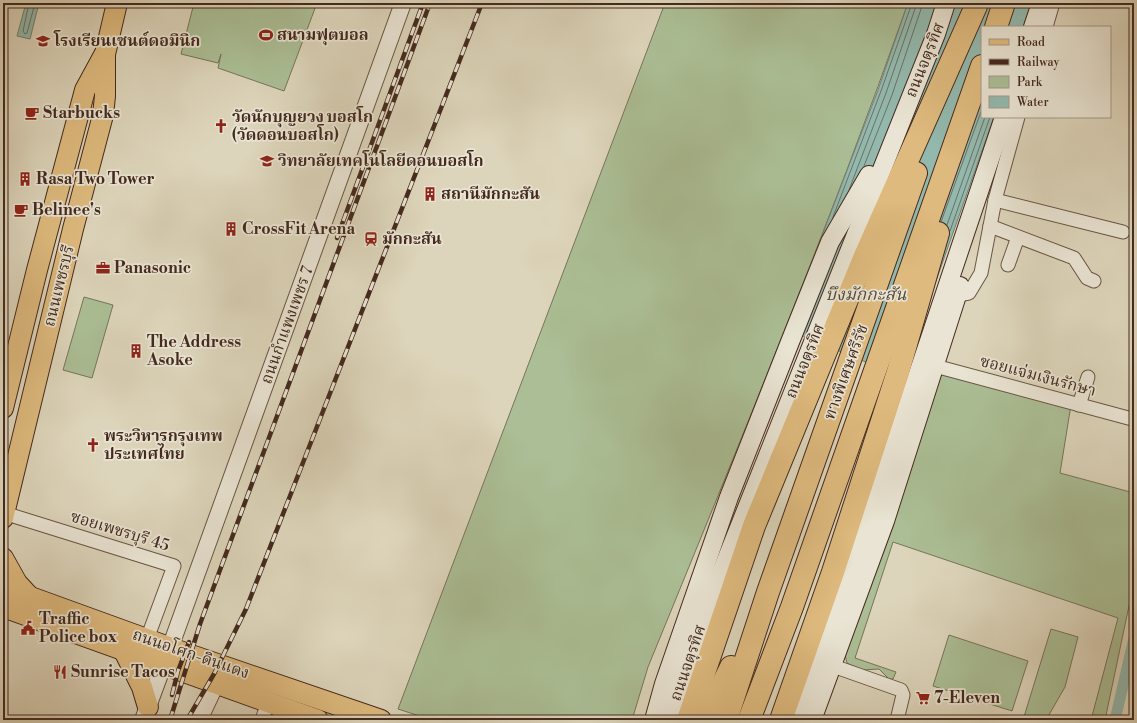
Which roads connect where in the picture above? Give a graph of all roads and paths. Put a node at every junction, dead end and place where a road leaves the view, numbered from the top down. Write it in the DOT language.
graph roads {
  1 [pos="118,3"];
  2 [pos="403,3"];
  3 [pos="946,3"];
  4 [pos="1004,3"];
  5 [pos="1041,3"];
  6 [pos="1053,3"];
  7 [pos="976,5"];
  8 [pos="996,26"];
  9 [pos="1033,26"];
  10 [pos="1046,26"];
  11 [pos="105,54"];
  12 [pos="980,71"];
  13 [pos="1004,118"];
  14 [pos="1018,118"];
  15 [pos="900,122"];
  16 [pos="986,171"];
  17 [pos="995,200"];
  18 [pos="990,226"];
  19 [pos="1124,232"];
  20 [pos="1018,237"];
  21 [pos="1008,265"];
  22 [pos="1094,281"];
  23 [pos="958,294"];
  24 [pos="935,366"];
  25 [pos="1088,376"];
  26 [pos="1079,405"];
  27 [pos="3,408"];
  28 [pos="1132,419"];
  29 [pos="7,468"];
  30 [pos="4,515"];
  31 [pos="3,558"];
  32 [pos="3,586"];
  33 [pos="768,592"];
  34 [pos="30,596"];
  35 [pos="3,607"];
  36 [pos="792,607"];
  37 [pos="3,618"];
  38 [pos="39,620"];
  39 [pos="147,639"];
  40 [pos="124,651"];
  41 [pos="167,657"];
  42 [pos="833,666"];
  43 [pos="216,684"];
  44 [pos="265,711"];
  45 [pos="146,714"];
  46 [pos="199,720"];
  47 [pos="318,720"];
  48 [pos="380,720"];
  49 [pos="654,720"];
  50 [pos="669,720"];
  51 [pos="688,720"];
  52 [pos="705,720"];
  53 [pos="726,720"];
  54 [pos="749,720"];
  55 [pos="763,720"];
  56 [pos="781,720"];
  57 [pos="796,720"];
  58 [pos="812,720"];
  59 [pos="897,720"];
  1 -- 11 [label="main road, ถนนเพชรบุรี"];
  2 -- 41 [label="street, ถนนกำแพงเพชร 7"];
  3 -- 15 [label="main road, ถนนจตุรทิศ"];
  4 -- 8 [label="highway"];
  5 -- 9 [label="main road"];
  6 -- 10 [label="street"];
  7 -- 33 [label="highway, ทางพิเศษศรีรัช"];
  7 -- 51 [label="highway"];
  11 -- 27 [label="main road, ถนนเพชรบุรี"];
  11 -- 29 [label="main road, ถนนเพชรบุรี"];
  11 -- 29 [label="main road, ถนนเพชรบุรี"];
  12 -- 36 [label="highway, ทางพิเศษศรีรัช"];
  12 -- 56 [label="highway"];
  13 -- 16 [label="main road"];
  14 -- 17 [label="street"];
  15 -- 49 [label="main road"];
  15 -- 50 [label="main road, ถนนจตุรทิศ"];
  16 -- 23 [label="main road"];
  16 -- 57 [label="main road"];
  17 -- 18 [label="street"];
  17 -- 19 [label="street"];
  18 -- 20 [label="street"];
  18 -- 23 [label="street"];
  20 -- 21 [label="street"];
  20 -- 22 [label="street"];
  23 -- 24 [label="main road"];
  24 -- 26 [label="street, ซอยแจ่มเงินรักษา"];
  24 -- 42 [label="main road"];
  25 -- 26 [label="street"];
  26 -- 28 [label="street, ซอยแจ่มเงินรักษา"];
  29 -- 30 [label="main road, ถนนเพชรบุรี"];
  30 -- 39 [label="street, ซอยเพชรบุรี 45"];
  31 -- 34 [label="main road"];
  32 -- 34 [label="main road, ถนนอโศก-ดินแดง"];
  33 -- 52 [label="highway"];
  33 -- 53 [label="highway, ทางพิเศษศรีรัช"];
  34 -- 39 [label="main road, ถนนอโศก-ดินแดง"];
  35 -- 38 [label="main road, ถนนอโศก-ดินแดง"];
  36 -- 54 [label="highway, ทางพิเศษศรีรัช"];
  36 -- 55 [label="highway"];
  37 -- 38 [label="main road"];
  38 -- 40 [label="main road, ถนนอโศก-ดินแดง"];
  39 -- 41 [label="main road, ถนนอโศก-ดินแดง"];
  40 -- 41 [label="main road, ถนนอโศก-ดินแดง"];
  40 -- 45 [label="main road"];
  41 -- 43 [label="main road, ถนนอโศก-ดินแดง"];
  41 -- 45 [label="street, ถนนกำแพงเพชร 7"];
  41 -- 48 [label="main road, ถนนอโศก-ดินแดง"];
  42 -- 58 [label="main road"];
  42 -- 59 [label="street"];
  43 -- 44 [label="main road, ถนนอโศก-ดินแดง"];
  43 -- 46 [label="street"];
  44 -- 47 [label="main road, ถนนอโศก-ดินแดง"];
}
